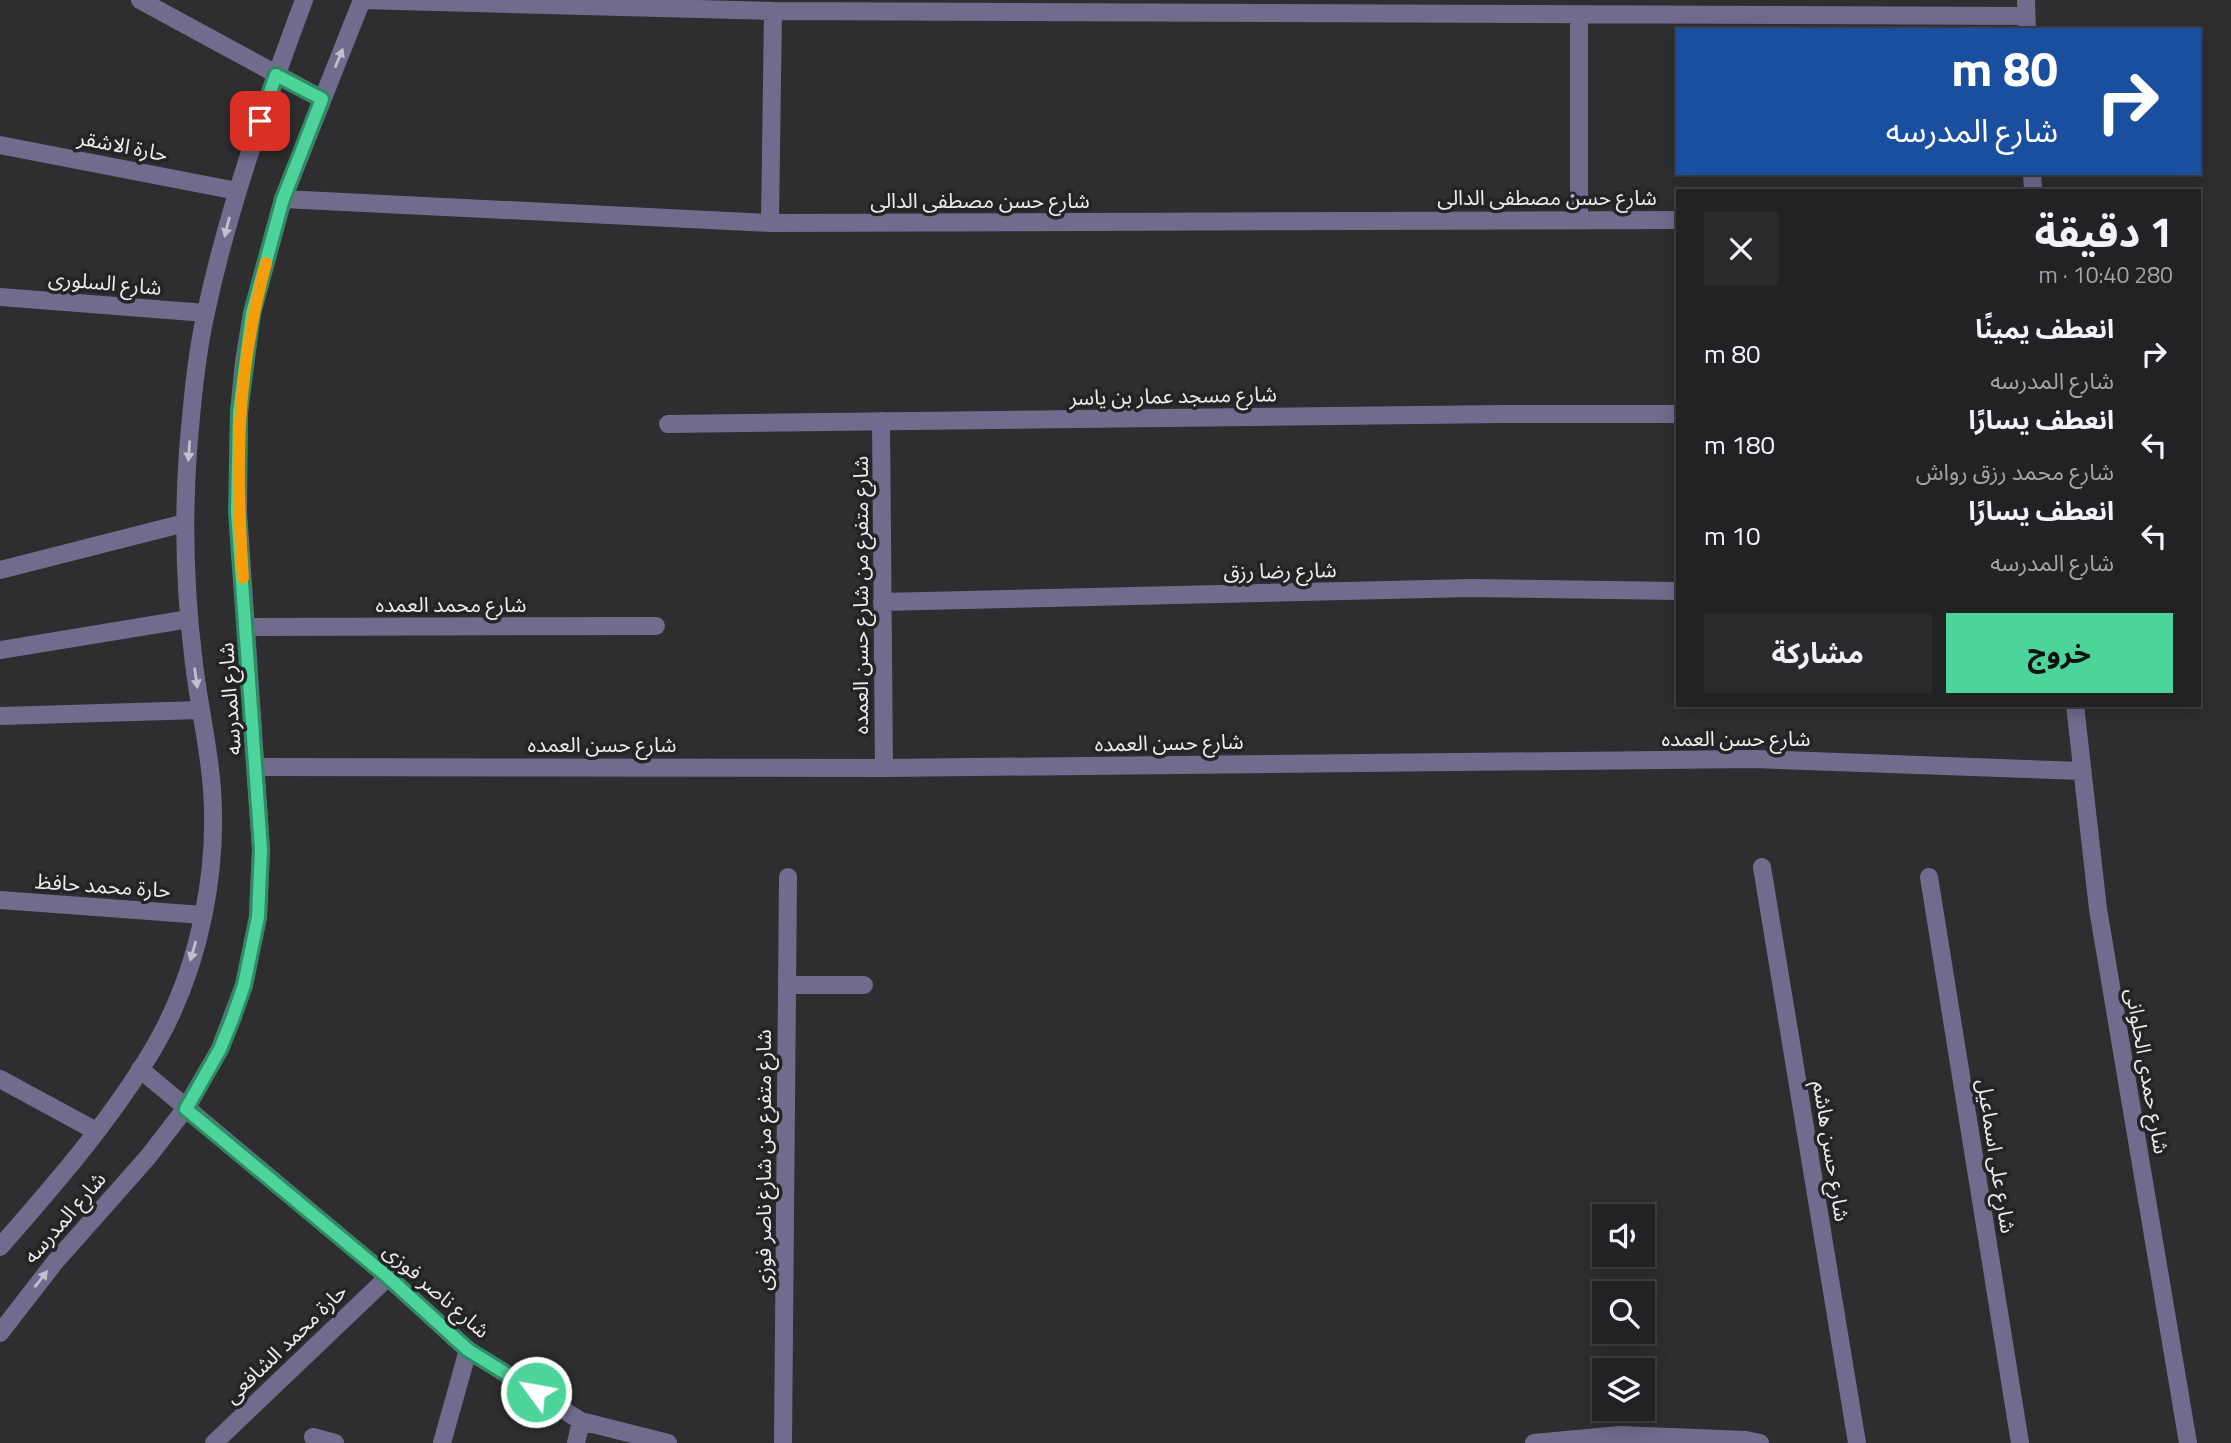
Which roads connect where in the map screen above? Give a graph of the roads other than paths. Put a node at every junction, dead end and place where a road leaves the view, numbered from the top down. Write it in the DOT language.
graph roads {
  1 [pos="140,0"];
  2 [pos="304,0"];
  3 [pos="362,0"];
  4 [pos="774,11"];
  5 [pos="1579,14"];
  6 [pos="2026,15"];
  7 [pos="276,75"];
  8 [pos="322,99"];
  9 [pos="0,145"];
  10 [pos="237,191"];
  11 [pos="283,199"];
  12 [pos="1579,220"];
  13 [pos="1676,220"];
  14 [pos="770,223"];
  15 [pos="0,297"];
  16 [pos="206,313"];
  17 [pos="1676,414"];
  18 [pos="881,421"];
  19 [pos="668,424"];
  20 [pos="186,523"];
  21 [pos="0,570"];
  22 [pos="1676,591"];
  23 [pos="882,601"];
  24 [pos="190,619"];
  25 [pos="656,626"];
  26 [pos="246,627"];
  27 [pos="0,650"];
  28 [pos="2075,707"];
  29 [pos="201,710"];
  30 [pos="0,716"];
  31 [pos="257,766"];
  32 [pos="884,768"];
  33 [pos="2081,771"];
  34 [pos="1762,867"];
  35 [pos="788,877"];
  36 [pos="1928,877"];
  37 [pos="0,900"];
  38 [pos="203,915"];
  39 [pos="787,985"];
  40 [pos="864,985"];
  41 [pos="140,1069"];
  42 [pos="0,1079"];
  43 [pos="186,1109"];
  44 [pos="96,1131"];
  45 [pos="0,1247"];
  46 [pos="388,1277"];
  47 [pos="0,1333"];
  48 [pos="468,1350"];
  49 [pos="581,1421"];
  50 [pos="313,1437"];
  51 [pos="214,1443"];
  52 [pos="335,1443"];
  53 [pos="442,1443"];
  54 [pos="576,1443"];
  55 [pos="668,1443"];
  56 [pos="783,1443"];
  57 [pos="1534,1443"];
  58 [pos="1760,1443"];
  59 [pos="1857,1443"];
  60 [pos="2020,1443"];
  61 [pos="2188,1443"];
  1 -- 7 [label="street"];
  2 -- 7 [label="street, شارع المدرسه"];
  3 -- 4 [label="street"];
  8 -- 3 [label="street, شارع المدرسه, one-way"];
  4 -- 5 [label="street"];
  4 -- 14 [label="street"];
  5 -- 6 [label="street"];
  5 -- 12 [label="street"];
  7 -- 8 [label="street"];
  7 -- 10 [label="street, شارع المدرسه"];
  8 -- 11 [label="street, شارع المدرسه"];
  9 -- 10 [label="street, حارة الاشقر"];
  10 -- 16 [label="street, شارع المدرسه, one-way"];
  11 -- 14 [label="street, شارع حسن مصطفى الدالى"];
  11 -- 26 [label="street, شارع المدرسه"];
  12 -- 13 [label="street, شارع حسن مصطفى الدالى"];
  12 -- 14 [label="street, شارع حسن مصطفى الدالى"];
  15 -- 16 [label="street, شارع السلورى"];
  16 -- 20 [label="street, شارع المدرسه, one-way"];
  17 -- 18 [label="street, شارع مسجد عمار بن ياسر"];
  18 -- 19 [label="street, شارع مسجد عمار بن ياسر"];
  18 -- 23 [label="street, شارع متفرع من شارع حسن العمده"];
  20 -- 21 [label="street"];
  20 -- 24 [label="street, شارع المدرسه"];
  22 -- 23 [label="street, شارع رضا رزق"];
  23 -- 32 [label="street, شارع متفرع من شارع حسن العمده"];
  24 -- 27 [label="street"];
  24 -- 29 [label="street, شارع المدرسه, one-way"];
  25 -- 26 [label="street, شارع محمد العمده"];
  26 -- 31 [label="street, شارع المدرسه"];
  28 -- 33 [label="street, شارع حمدى الحلوانى"];
  29 -- 30 [label="street"];
  29 -- 38 [label="street, شارع المدرسه"];
  31 -- 32 [label="street, شارع حسن العمده"];
  31 -- 43 [label="street, شارع المدرسه"];
  32 -- 33 [label="street, شارع حسن العمده"];
  33 -- 61 [label="street, شارع حمدى الحلوانى"];
  34 -- 59 [label="street, شارع حسن هاشم"];
  35 -- 39 [label="street, شارع متفرع من شارع ناصر فوزى"];
  36 -- 60 [label="street, شارع على اسماعيل"];
  37 -- 38 [label="street, حارة محمد حافظ"];
  38 -- 41 [label="street, شارع المدرسه, one-way"];
  39 -- 40 [label="street"];
  39 -- 56 [label="street, شارع متفرع من شارع ناصر فوزى"];
  41 -- 43 [label="street, شارع ناصر فوزى"];
  41 -- 44 [label="street, شارع المدرسه"];
  42 -- 44 [label="street"];
  43 -- 46 [label="street, شارع ناصر فوزى"];
  47 -- 43 [label="street, شارع المدرسه, one-way"];
  44 -- 45 [label="street, شارع المدرسه"];
  46 -- 48 [label="street, شارع ناصر فوزى"];
  46 -- 51 [label="street, حارة محمد الشافعى"];
  48 -- 49 [label="street, شارع ناصر فوزى"];
  48 -- 53 [label="street"];
  49 -- 54 [label="street"];
  49 -- 55 [label="street, شارع ناصر فوزى"];
  50 -- 52 [label="street"];
  57 -- 58 [label="street"];
}
